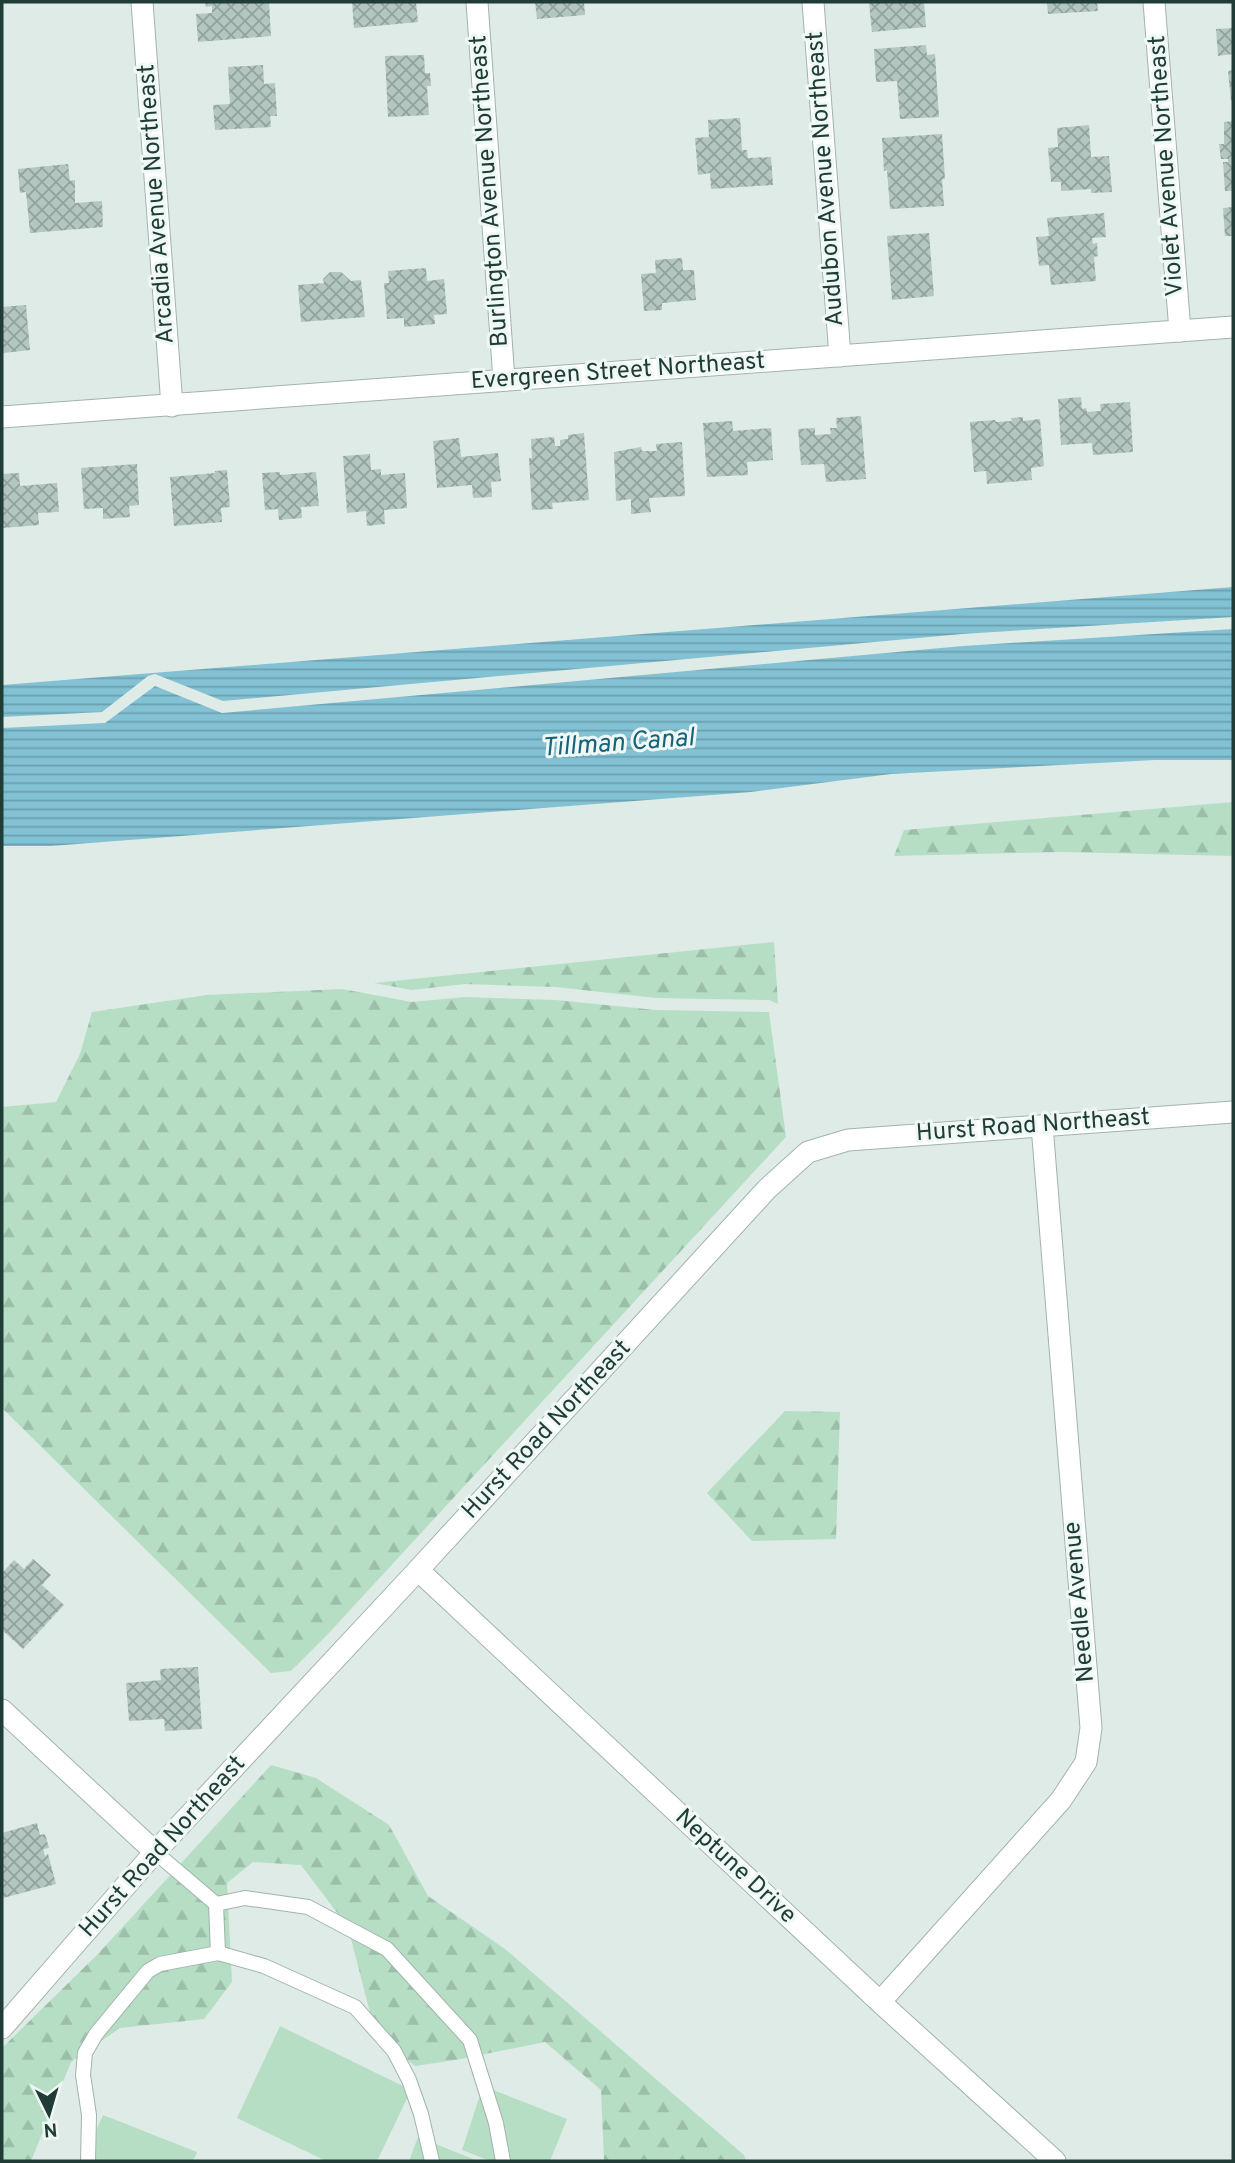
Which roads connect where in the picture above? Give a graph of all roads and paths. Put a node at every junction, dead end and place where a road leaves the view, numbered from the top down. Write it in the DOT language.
graph roads {
  1 [pos="142,2"];
  2 [pos="477,2"];
  3 [pos="813,2"];
  4 [pos="1154,2"];
  5 [pos="1233,327"];
  6 [pos="1180,331"];
  7 [pos="840,356"];
  8 [pos="504,380"];
  9 [pos="172,406"];
  10 [pos="2,417"];
  11 [pos="1233,1112"];
  12 [pos="1042,1126"];
  13 [pos="418,1570"];
  14 [pos="2,1710"];
  15 [pos="155,1852"];
  16 [pos="216,1904"];
  17 [pos="218,1953"];
  18 [pos="880,2002"];
  19 [pos="2,2028"];
  20 [pos="88,2161"];
  21 [pos="432,2161"];
  22 [pos="503,2161"];
  23 [pos="1055,2161"];
  1 -- 9 [label="street, Arcadia Avenue Northeast"];
  2 -- 8 [label="street, Burlington Avenue Northeast"];
  3 -- 7 [label="street, Audubon Avenue Northeast"];
  4 -- 6 [label="street, Violet Avenue Northeast"];
  5 -- 6 [label="street, Evergreen Street Northeast"];
  6 -- 7 [label="street, Evergreen Street Northeast"];
  7 -- 8 [label="street, Evergreen Street Northeast"];
  8 -- 9 [label="street, Evergreen Street Northeast"];
  9 -- 10 [label="street, Evergreen Street Northeast"];
  11 -- 12 [label="street, Hurst Road Northeast"];
  12 -- 13 [label="street, Hurst Road Northeast"];
  12 -- 18 [label="street, Needle Avenue"];
  13 -- 15 [label="street, Hurst Road Northeast"];
  13 -- 18 [label="street, Neptune Drive"];
  14 -- 15 [label="street"];
  15 -- 16 [label="lane"];
  15 -- 19 [label="street, Hurst Road Northeast"];
  16 -- 17 [label="lane"];
  16 -- 22 [label="lane"];
  17 -- 20 [label="lane"];
  17 -- 21 [label="lane"];
  18 -- 23 [label="street, Neptune Drive"];
}
